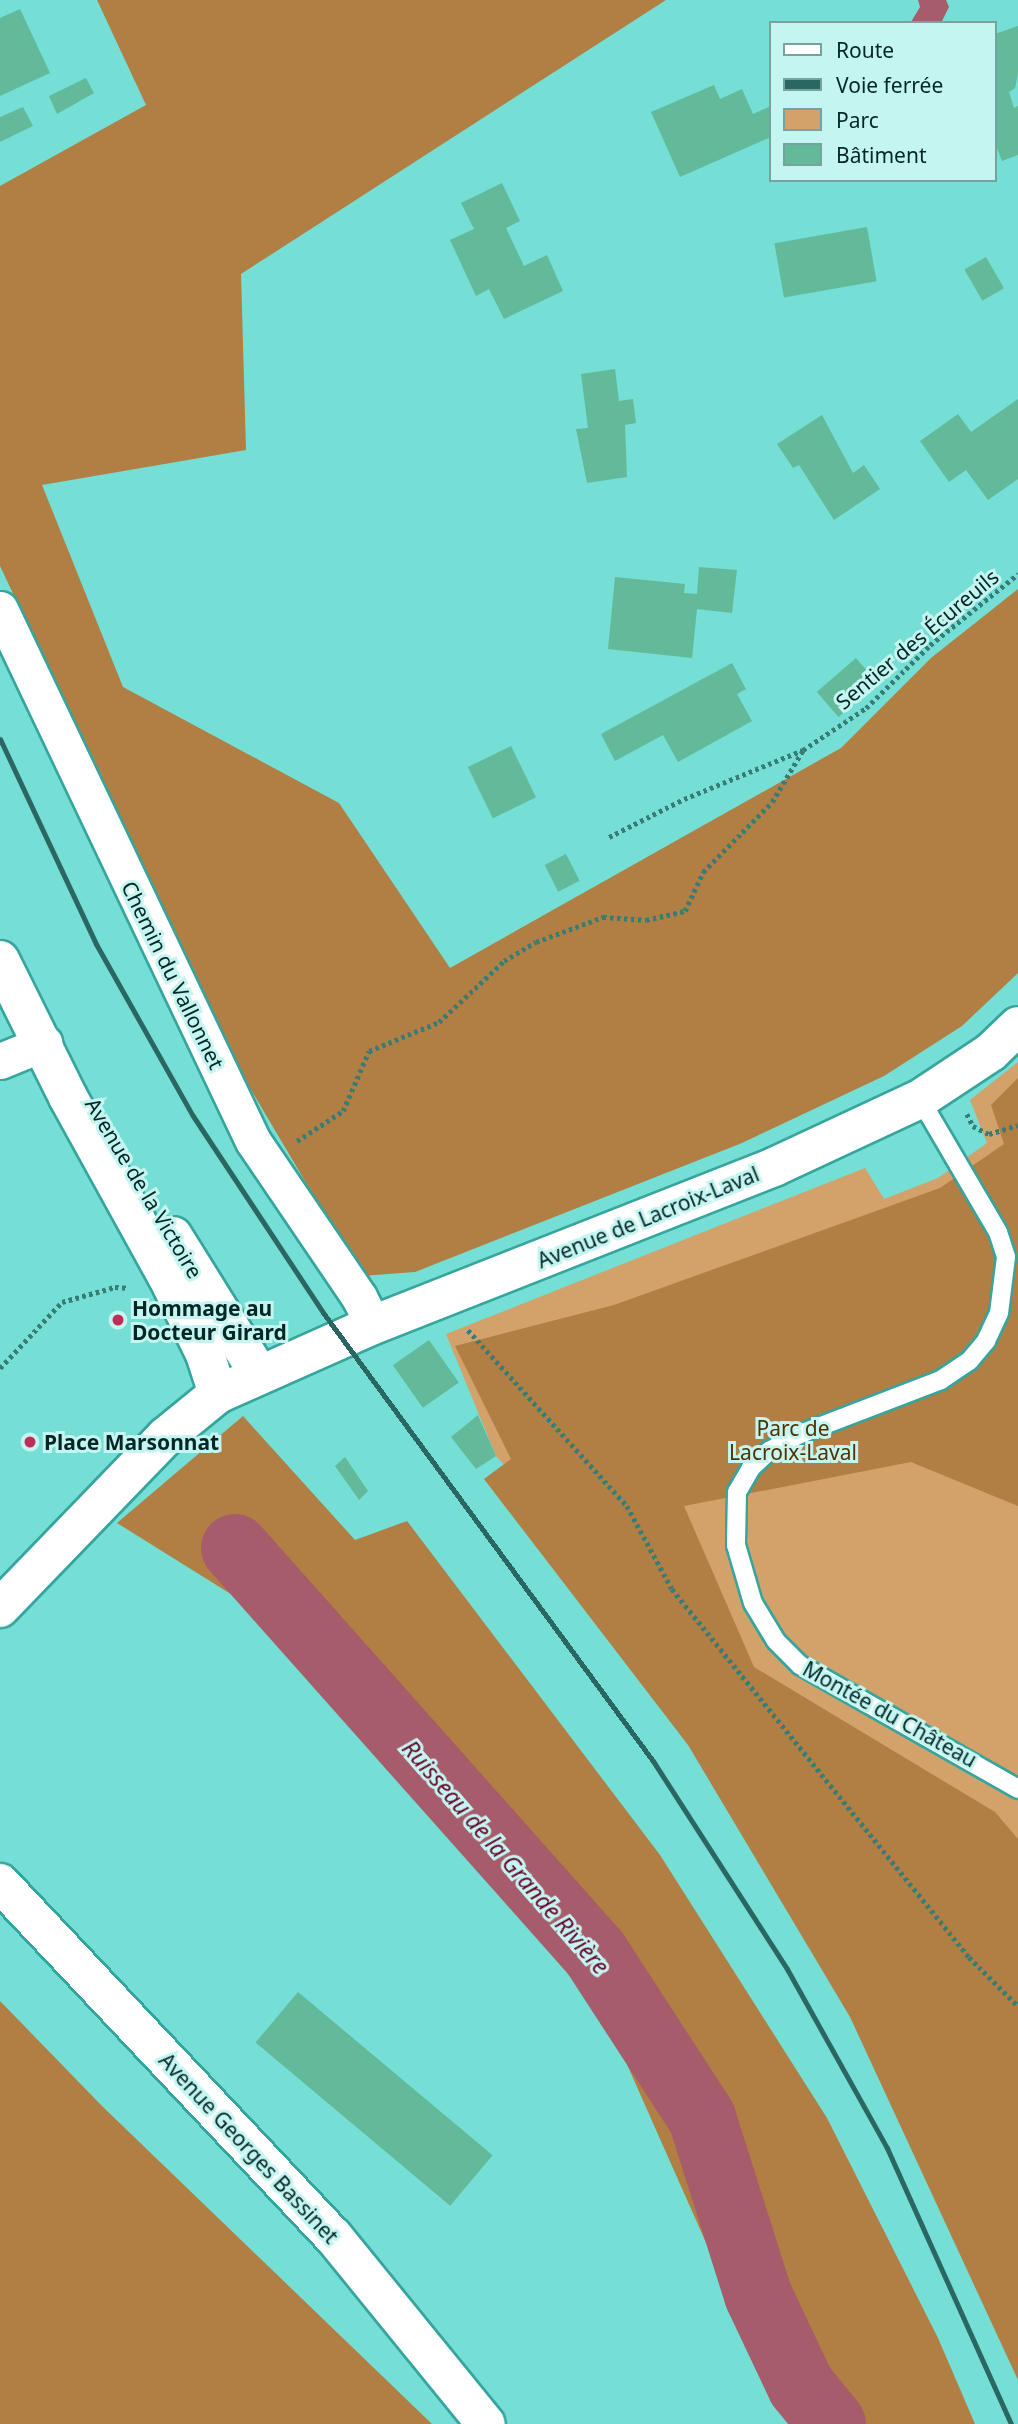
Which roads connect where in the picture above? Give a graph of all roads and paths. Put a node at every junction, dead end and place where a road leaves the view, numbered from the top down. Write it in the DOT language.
graph roads {
  1 [pos="1018,575"];
  2 [pos="0,608"];
  3 [pos="803,750"];
  4 [pos="609,837"];
  5 [pos="0,960"];
  6 [pos="1018,1026"];
  7 [pos="44,1042"];
  8 [pos="0,1061"];
  9 [pos="920,1099"];
  10 [pos="967,1114"];
  11 [pos="1018,1125"];
  12 [pos="267,1162"];
  13 [pos="137,1289"];
  14 [pos="461,1321"];
  15 [pos="373,1325"];
  16 [pos="0,1368"];
  17 [pos="259,1374"];
  18 [pos="218,1394"];
  19 [pos="0,1608"];
  20 [pos="1018,1789"];
  21 [pos="0,1883"];
  22 [pos="1018,2006"];
  23 [pos="486,2424"];
  1 -- 3 [label="path, Sentier des Écureuils"];
  2 -- 12 [label="street, Chemin du Vallonnet"];
  3 -- 4 [label="path"];
  3 -- 12 [label="path, Sentier des Écureuils"];
  5 -- 7 [label="street, Avenue de la Victoire"];
  6 -- 9 [label="street, Avenue de Lacroix-Laval"];
  7 -- 8 [label="street"];
  7 -- 17 [label="street, Avenue de la Victoire"];
  7 -- 18 [label="street, Avenue de la Victoire"];
  9 -- 15 [label="street, Avenue de Lacroix-Laval"];
  9 -- 20 [label="lane, Montée du Château"];
  10 -- 11 [label="path"];
  12 -- 15 [label="street, Chemin du Vallonnet"];
  13 -- 16 [label="path"];
  14 -- 22 [label="path"];
  15 -- 17 [label="street, Avenue de Lacroix-Laval"];
  17 -- 18 [label="street, Avenue de Lacroix-Laval"];
  18 -- 19 [label="street, Avenue de Lacroix-Laval"];
  21 -- 23 [label="street, Avenue Georges Bassinet"];
}
